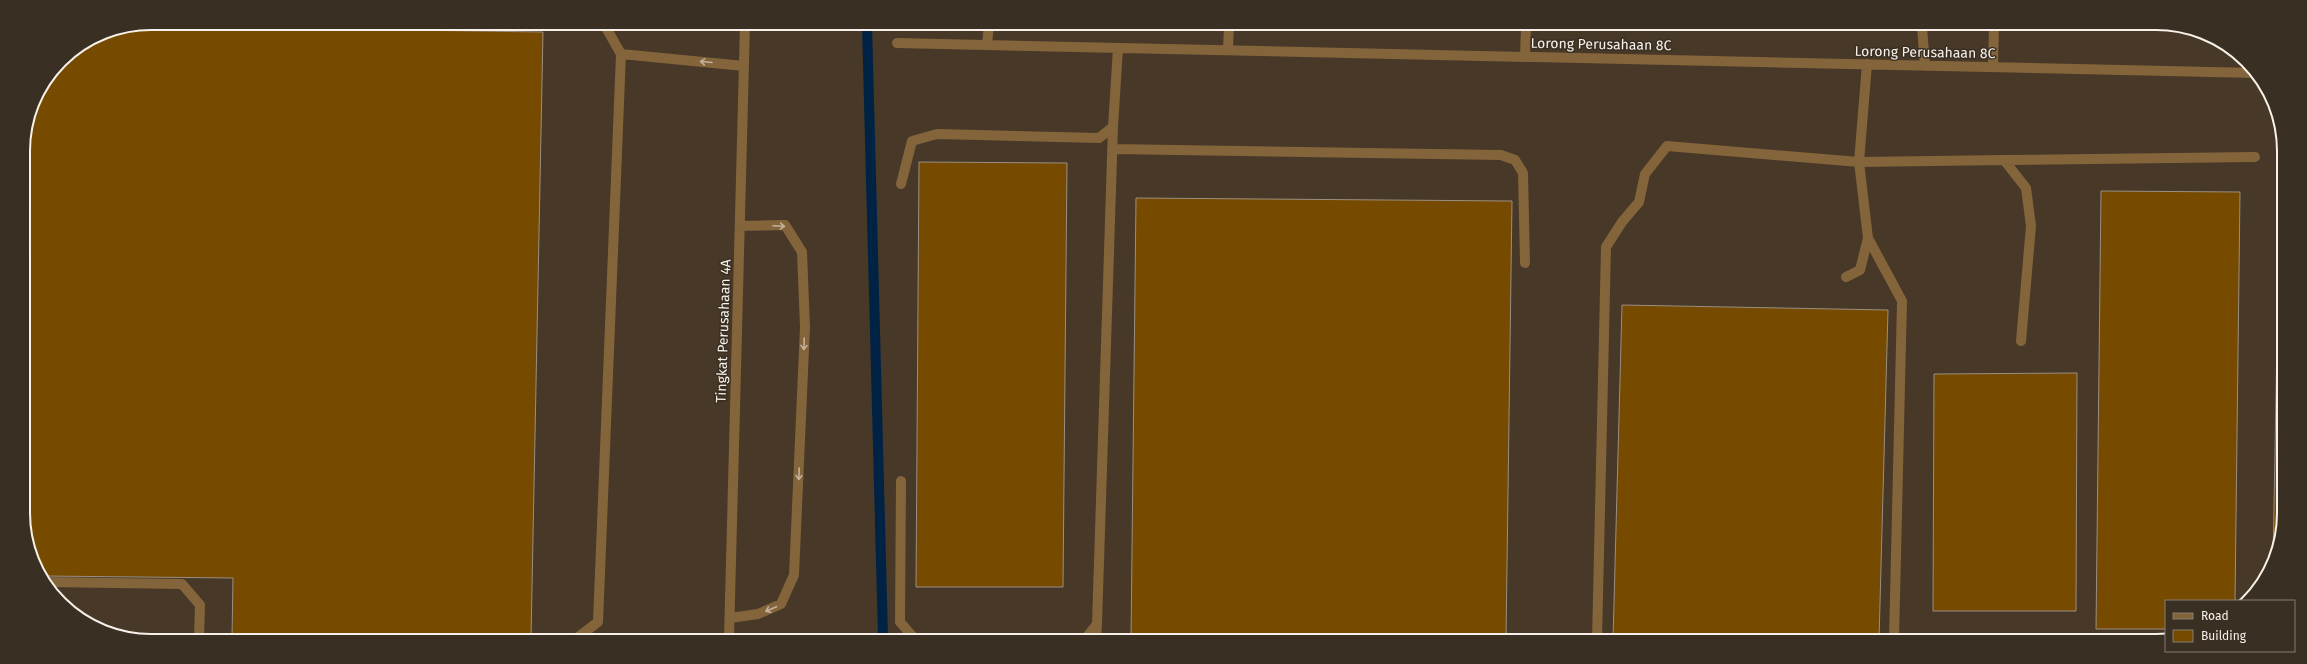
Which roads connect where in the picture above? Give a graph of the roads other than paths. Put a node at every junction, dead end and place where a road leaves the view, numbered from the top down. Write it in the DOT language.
graph roads {
  1 [pos="607,30"];
  2 [pos="745,30"];
  3 [pos="988,30"];
  4 [pos="1229,30"];
  5 [pos="1526,30"];
  6 [pos="1922,30"];
  7 [pos="1994,30"];
  8 [pos="897,43"];
  9 [pos="987,44"];
  10 [pos="1118,48"];
  11 [pos="1228,50"];
  12 [pos="621,54"];
  13 [pos="1525,57"];
  14 [pos="1867,64"];
  15 [pos="744,66"];
  16 [pos="1925,66"];
  17 [pos="1993,67"];
  18 [pos="2249,73"];
  19 [pos="1113,127"];
  20 [pos="1112,149"];
  21 [pos="2254,157"];
  22 [pos="2004,160"];
  23 [pos="1859,162"];
  24 [pos="901,184"];
  25 [pos="740,226"];
  26 [pos="1868,238"];
  27 [pos="1525,263"];
  28 [pos="1846,277"];
  29 [pos="2021,342"];
  30 [pos="901,481"];
  31 [pos="52,582"];
  32 [pos="730,618"];
  33 [pos="1097,624"];
  34 [pos="199,634"];
  35 [pos="582,634"];
  36 [pos="729,634"];
  37 [pos="910,634"];
  38 [pos="1089,634"];
  39 [pos="1096,634"];
  40 [pos="1597,634"];
  41 [pos="1894,634"];
  1 -- 12 [label="street"];
  2 -- 15 [label="street, Tingkat Perusahaan 4A"];
  3 -- 9 [label="street"];
  4 -- 11 [label="street"];
  5 -- 13 [label="street"];
  6 -- 16 [label="street"];
  7 -- 17 [label="street"];
  8 -- 9 [label="street, Lorong Perusahaan 8C"];
  9 -- 10 [label="street, Lorong Perusahaan 8C"];
  10 -- 11 [label="street, Lorong Perusahaan 8C"];
  10 -- 19 [label="street"];
  11 -- 13 [label="street, Lorong Perusahaan 8C"];
  15 -- 12 [label="street, one-way"];
  12 -- 35 [label="street"];
  13 -- 14 [label="street, Lorong Perusahaan 8C"];
  14 -- 16 [label="street, Lorong Perusahaan 8C"];
  14 -- 23 [label="street"];
  15 -- 25 [label="street, Tingkat Perusahaan 4A"];
  16 -- 17 [label="street, Lorong Perusahaan 8C"];
  17 -- 18 [label="street, Lorong Perusahaan 8C"];
  19 -- 20 [label="street"];
  19 -- 24 [label="street"];
  20 -- 27 [label="street"];
  20 -- 33 [label="street"];
  21 -- 22 [label="street"];
  22 -- 23 [label="street"];
  22 -- 29 [label="street"];
  23 -- 26 [label="street"];
  23 -- 40 [label="street"];
  25 -- 32 [label="street, Tingkat Perusahaan 4A"];
  25 -- 32 [label="street, one-way"];
  26 -- 28 [label="street"];
  26 -- 41 [label="street"];
  30 -- 37 [label="street"];
  31 -- 34 [label="street"];
  32 -- 36 [label="street, Tingkat Perusahaan 4A"];
  33 -- 38 [label="street"];
  33 -- 39 [label="street"];
}
